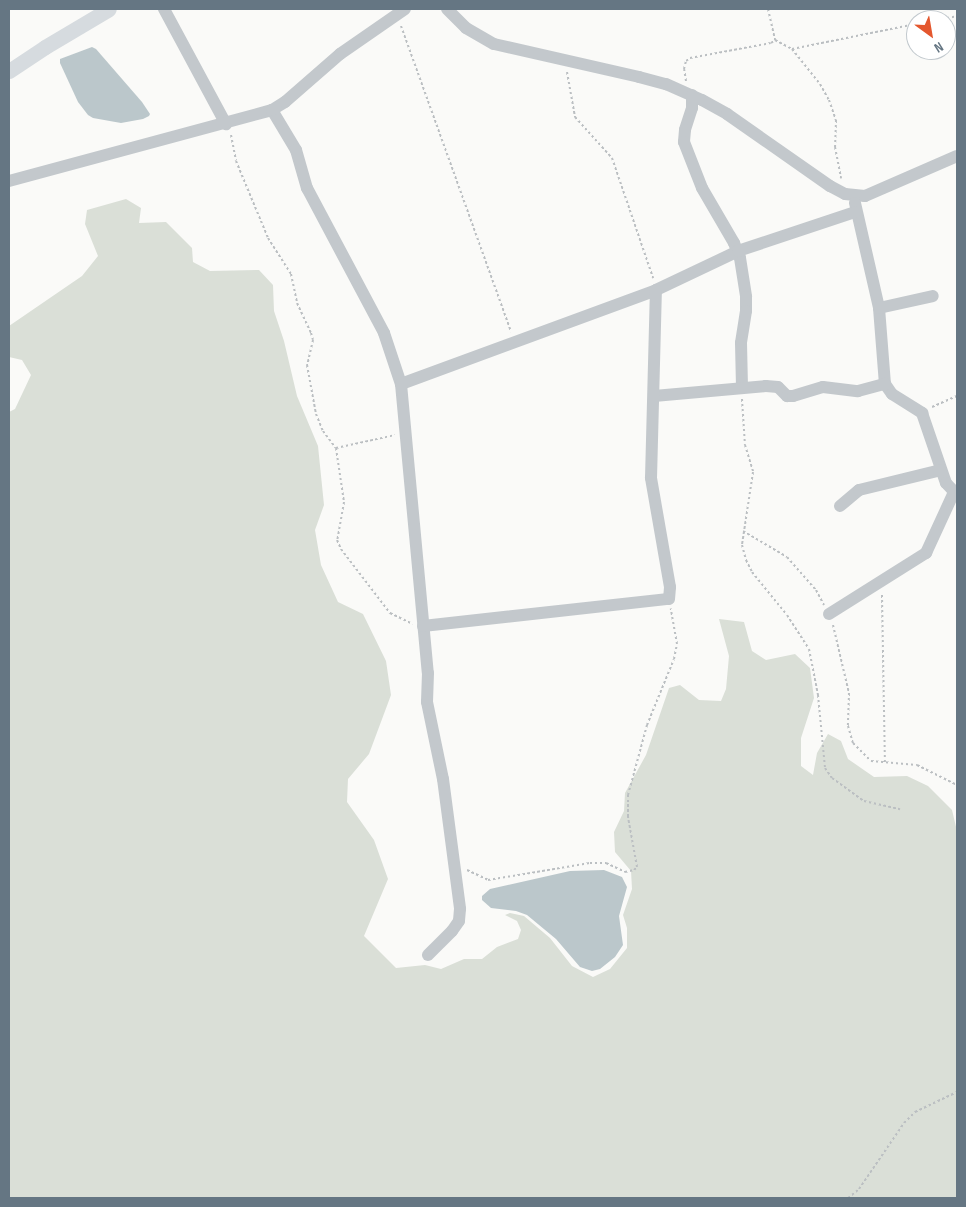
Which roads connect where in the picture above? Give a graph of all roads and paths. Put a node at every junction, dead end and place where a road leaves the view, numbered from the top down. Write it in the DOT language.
graph roads {
  1 [pos="109,9"];
  2 [pos="164,9"];
  3 [pos="447,9"];
  4 [pos="768,9"];
  5 [pos="400,13"];
  6 [pos="906,26"];
  7 [pos="775,40"];
  8 [pos="792,49"];
  9 [pos="565,61"];
  10 [pos="9,71"];
  11 [pos="692,95"];
  12 [pos="272,110"];
  13 [pos="226,124"];
  14 [pos="957,156"];
  15 [pos="9,180"];
  16 [pos="850,195"];
  17 [pos="855,212"];
  18 [pos="738,250"];
  19 [pos="656,290"];
  20 [pos="933,296"];
  21 [pos="879,308"];
  22 [pos="515,342"];
  23 [pos="401,384"];
  24 [pos="885,384"];
  25 [pos="742,388"];
  26 [pos="654,396"];
  27 [pos="957,396"];
  28 [pos="922,413"];
  29 [pos="405,432"];
  30 [pos="336,448"];
  31 [pos="941,470"];
  32 [pos="956,493"];
  33 [pos="840,506"];
  34 [pos="743,531"];
  35 [pos="880,583"];
  36 [pos="669,599"];
  37 [pos="828,614"];
  38 [pos="423,626"];
  39 [pos="885,763"];
  40 [pos="957,785"];
  41 [pos="900,809"];
  42 [pos="455,868"];
  43 [pos="428,955"];
  44 [pos="957,1092"];
  45 [pos="848,1198"];
  1 -- 10 [label="main road"];
  2 -- 13 [label="street"];
  3 -- 9 [label="street"];
  4 -- 7 [label="path"];
  5 -- 12 [label="street"];
  5 -- 22 [label="path"];
  6 -- 8 [label="path"];
  7 -- 8 [label="path"];
  7 -- 11 [label="path"];
  8 -- 16 [label="path"];
  9 -- 11 [label="street"];
  9 -- 19 [label="path"];
  11 -- 16 [label="street"];
  11 -- 18 [label="street"];
  12 -- 13 [label="street"];
  12 -- 23 [label="street"];
  13 -- 15 [label="street"];
  13 -- 30 [label="path"];
  14 -- 16 [label="street"];
  16 -- 17 [label="street"];
  17 -- 18 [label="street"];
  17 -- 21 [label="street"];
  18 -- 19 [label="street"];
  18 -- 25 [label="street"];
  19 -- 22 [label="street"];
  19 -- 26 [label="street"];
  20 -- 21 [label="street"];
  21 -- 24 [label="street"];
  22 -- 23 [label="street"];
  23 -- 29 [label="street"];
  24 -- 25 [label="street"];
  24 -- 28 [label="street"];
  25 -- 26 [label="street"];
  25 -- 34 [label="path"];
  26 -- 36 [label="street"];
  27 -- 28 [label="path"];
  28 -- 31 [label="street"];
  29 -- 30 [label="path"];
  29 -- 38 [label="street"];
  30 -- 38 [label="path"];
  31 -- 32 [label="street"];
  31 -- 33 [label="street"];
  32 -- 35 [label="street"];
  34 -- 37 [label="path"];
  34 -- 41 [label="path"];
  35 -- 37 [label="street"];
  35 -- 39 [label="path"];
  36 -- 38 [label="street"];
  36 -- 42 [label="path"];
  37 -- 39 [label="path"];
  38 -- 42 [label="street"];
  39 -- 40 [label="path"];
  42 -- 43 [label="street"];
  44 -- 45 [label="path"];
}
